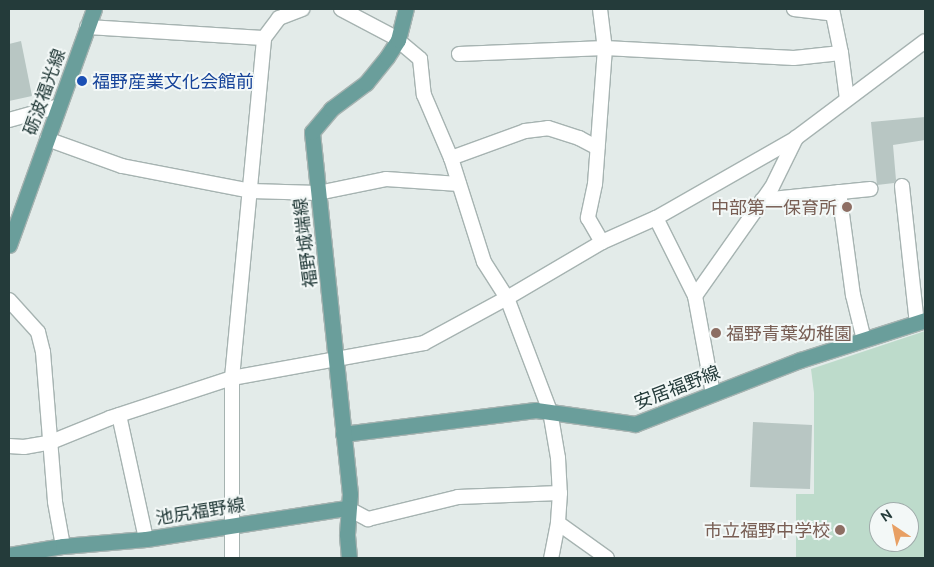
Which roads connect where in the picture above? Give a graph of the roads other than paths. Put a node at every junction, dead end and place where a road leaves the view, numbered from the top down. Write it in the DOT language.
graph roads {
  1 [pos="94,9"];
  2 [pos="302,9"];
  3 [pos="341,9"];
  4 [pos="406,9"];
  5 [pos="600,9"];
  6 [pos="794,9"];
  7 [pos="832,11"];
  8 [pos="87,27"];
  9 [pos="264,38"];
  10 [pos="398,40"];
  11 [pos="925,41"];
  12 [pos="605,48"];
  13 [pos="842,53"];
  14 [pos="460,54"];
  15 [pos="847,100"];
  16 [pos="59,106"];
  17 [pos="9,120"];
  18 [pos="47,138"];
  19 [pos="796,138"];
  20 [pos="598,148"];
  21 [pos="451,158"];
  22 [pos="459,184"];
  23 [pos="902,186"];
  24 [pos="870,188"];
  25 [pos="251,191"];
  26 [pos="839,192"];
  27 [pos="318,193"];
  28 [pos="762,200"];
  29 [pos="656,218"];
  30 [pos="602,242"];
  31 [pos="9,245"];
  32 [pos="695,296"];
  33 [pos="507,298"];
  34 [pos="9,300"];
  35 [pos="921,322"];
  36 [pos="864,340"];
  37 [pos="337,359"];
  38 [pos="232,378"];
  39 [pos="713,394"];
  40 [pos="550,411"];
  41 [pos="119,415"];
  42 [pos="344,434"];
  43 [pos="51,442"];
  44 [pos="9,446"];
  45 [pos="560,493"];
  46 [pos="347,508"];
  47 [pos="558,523"];
  48 [pos="230,525"];
  49 [pos="146,539"];
  50 [pos="63,546"];
  51 [pos="9,555"];
  52 [pos="232,558"];
  53 [pos="349,558"];
  54 [pos="551,558"];
  55 [pos="607,558"];
  1 -- 8 [label="main road, 砺波福光線"];
  2 -- 9 [label="street"];
  3 -- 10 [label="street"];
  4 -- 10 [label="main road, 福野城端線"];
  5 -- 12 [label="street"];
  6 -- 7 [label="street"];
  7 -- 13 [label="street"];
  8 -- 9 [label="street"];
  8 -- 16 [label="main road, 砺波福光線"];
  9 -- 25 [label="street"];
  10 -- 21 [label="street"];
  10 -- 27 [label="main road, 福野城端線"];
  11 -- 15 [label="street"];
  12 -- 13 [label="street"];
  12 -- 14 [label="street"];
  12 -- 20 [label="street"];
  13 -- 15 [label="street"];
  15 -- 19 [label="street"];
  16 -- 17 [label="street"];
  16 -- 18 [label="main road, 砺波福光線"];
  18 -- 25 [label="street"];
  18 -- 31 [label="main road, 砺波福光線"];
  19 -- 28 [label="street"];
  19 -- 29 [label="street"];
  20 -- 21 [label="street"];
  20 -- 30 [label="street"];
  21 -- 22 [label="street"];
  22 -- 27 [label="street"];
  22 -- 33 [label="street"];
  23 -- 35 [label="street"];
  24 -- 26 [label="street"];
  25 -- 27 [label="street"];
  25 -- 38 [label="street"];
  26 -- 28 [label="street"];
  26 -- 36 [label="street"];
  27 -- 37 [label="main road, 福野城端線"];
  28 -- 32 [label="street"];
  29 -- 30 [label="street"];
  29 -- 32 [label="street"];
  30 -- 33 [label="street"];
  32 -- 39 [label="street"];
  33 -- 37 [label="street"];
  33 -- 40 [label="street"];
  34 -- 43 [label="street"];
  35 -- 36 [label="main road, 安居福野線"];
  36 -- 39 [label="main road, 安居福野線"];
  37 -- 38 [label="street"];
  37 -- 42 [label="main road, 福野城端線"];
  38 -- 41 [label="street"];
  38 -- 48 [label="street"];
  39 -- 40 [label="main road, 安居福野線"];
  40 -- 42 [label="main road, 安居福野線"];
  40 -- 45 [label="street"];
  41 -- 43 [label="street"];
  41 -- 49 [label="street"];
  42 -- 46 [label="main road, 福野城端線"];
  43 -- 44 [label="street"];
  43 -- 50 [label="street"];
  45 -- 46 [label="street"];
  45 -- 47 [label="street"];
  46 -- 48 [label="main road, 池尻福野線"];
  46 -- 53 [label="main road"];
  47 -- 54 [label="street"];
  47 -- 55 [label="street"];
  48 -- 49 [label="main road, 池尻福野線"];
  48 -- 52 [label="street"];
  49 -- 50 [label="main road, 池尻福野線"];
  50 -- 51 [label="main road, 池尻福野線"];
}
